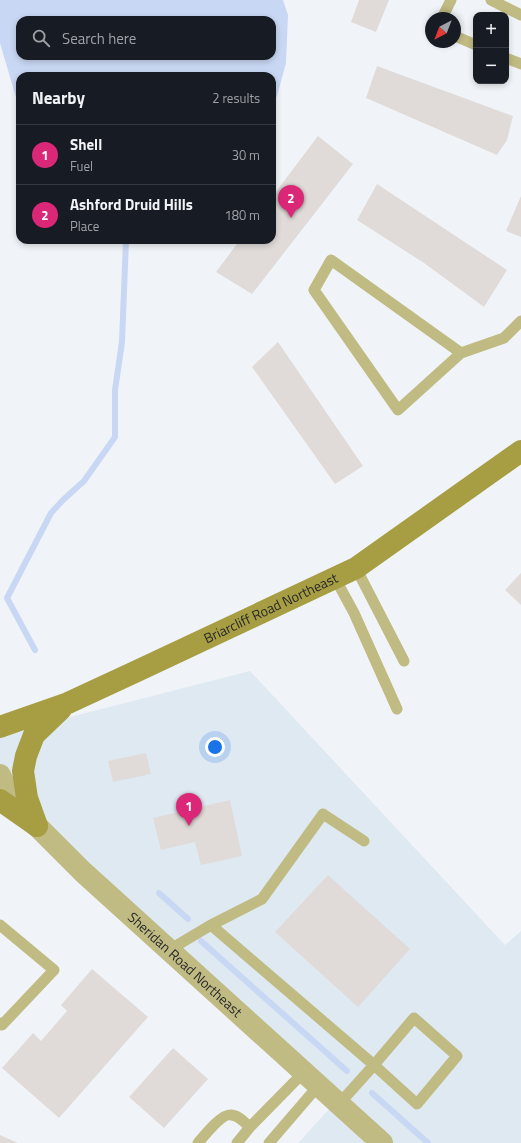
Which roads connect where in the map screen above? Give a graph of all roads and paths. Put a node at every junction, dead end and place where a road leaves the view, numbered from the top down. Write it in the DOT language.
graph roads {
  1 [pos="451,0"];
  2 [pos="491,0"];
  3 [pos="445,12"];
  4 [pos="520,12"];
  5 [pos="461,39"];
  6 [pos="473,44"];
  7 [pos="509,59"];
  8 [pos="521,64"];
  9 [pos="521,321"];
  10 [pos="461,353"];
  11 [pos="521,451"];
  12 [pos="356,568"];
  13 [pos="335,578"];
  14 [pos="404,661"];
  15 [pos="68,703"];
  16 [pos="397,709"];
  17 [pos="0,727"];
  18 [pos="0,775"];
  19 [pos="0,800"];
  20 [pos="37,826"];
  21 [pos="364,841"];
  22 [pos="211,924"];
  23 [pos="0,925"];
  24 [pos="169,950"];
  25 [pos="0,1023"];
  26 [pos="374,1065"];
  27 [pos="311,1079"];
  28 [pos="339,1104"];
  29 [pos="250,1127"];
  30 [pos="198,1143"];
  31 [pos="237,1143"];
  32 [pos="269,1143"];
  33 [pos="382,1143"];
  1 -- 3 [label="lane"];
  2 -- 4 [label="lane"];
  5 -- 6 [label="lane"];
  7 -- 8 [label="lane"];
  9 -- 10 [label="lane"];
  10 -- 10 [label="lane"];
  11 -- 12 [label="main road, Briarcliff Road Northeast"];
  12 -- 13 [label="main road, Briarcliff Road Northeast"];
  12 -- 14 [label="lane"];
  13 -- 15 [label="main road, Briarcliff Road Northeast"];
  13 -- 16 [label="lane"];
  15 -- 17 [label="main road, Briarcliff Road Northeast"];
  15 -- 20 [label="main road"];
  18 -- 20 [label="street, Sheridan Road Northeast"];
  19 -- 20 [label="main road"];
  20 -- 24 [label="street, Sheridan Road Northeast"];
  21 -- 22 [label="lane"];
  22 -- 24 [label="lane"];
  22 -- 26 [label="lane"];
  23 -- 25 [label="lane"];
  24 -- 27 [label="street, Sheridan Road Northeast"];
  26 -- 26 [label="lane"];
  26 -- 28 [label="lane"];
  27 -- 28 [label="street, Sheridan Road Northeast"];
  27 -- 29 [label="lane"];
  27 -- 32 [label="lane"];
  28 -- 33 [label="street, Sheridan Road Northeast"];
  29 -- 30 [label="lane"];
  29 -- 31 [label="lane"];
}
